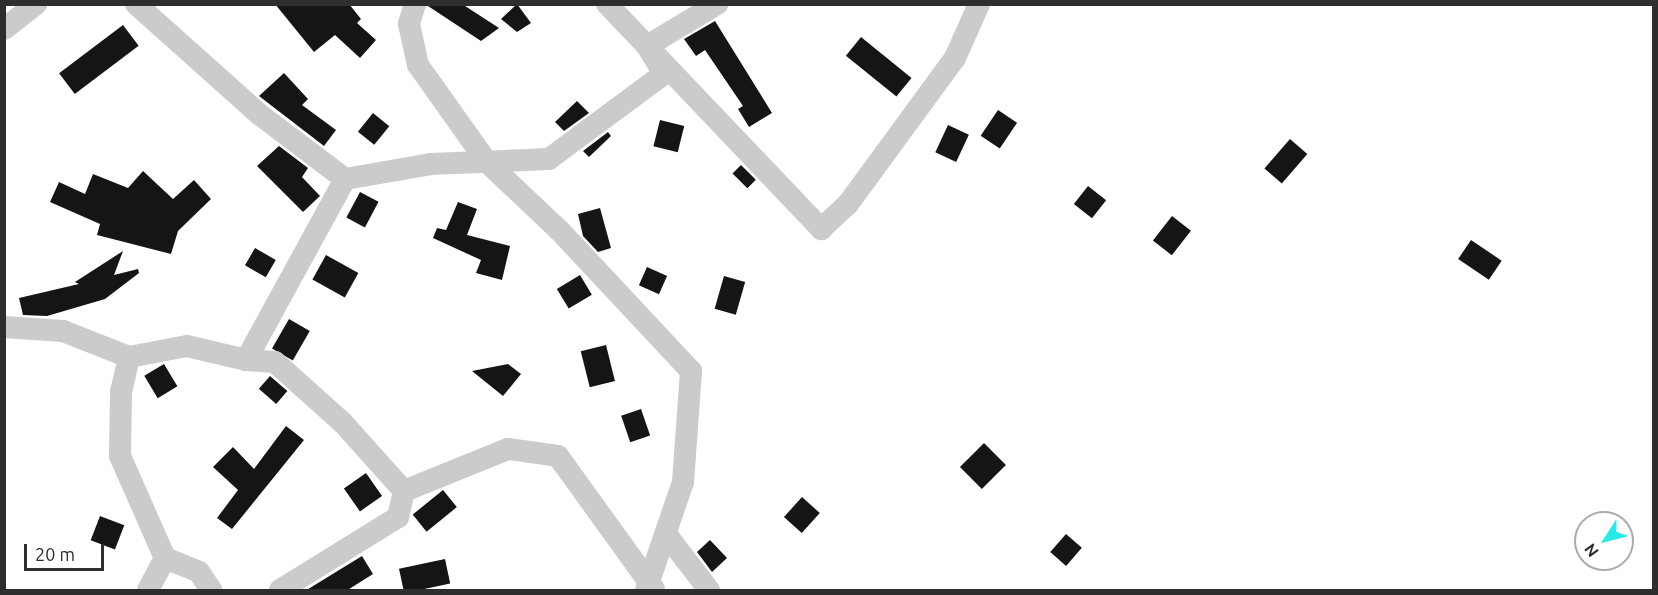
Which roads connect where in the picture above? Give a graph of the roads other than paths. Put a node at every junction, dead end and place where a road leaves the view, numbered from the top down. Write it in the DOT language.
graph roads {
  1 [pos="36,4"];
  2 [pos="136,4"];
  3 [pos="415,4"];
  4 [pos="607,4"];
  5 [pos="717,4"];
  6 [pos="979,4"];
  7 [pos="4,29"];
  8 [pos="647,46"];
  9 [pos="487,162"];
  10 [pos="345,179"];
  11 [pos="4,327"];
  12 [pos="129,357"];
  13 [pos="246,360"];
  14 [pos="404,491"];
  15 [pos="666,534"];
  16 [pos="165,558"];
  17 [pos="650,587"];
  18 [pos="148,591"];
  19 [pos="211,591"];
  20 [pos="280,591"];
  21 [pos="709,591"];
  1 -- 7 [label="street"];
  2 -- 10 [label="street"];
  3 -- 9 [label="street"];
  4 -- 8 [label="street"];
  5 -- 8 [label="street"];
  6 -- 8 [label="street"];
  8 -- 9 [label="street"];
  9 -- 10 [label="street"];
  9 -- 15 [label="street"];
  10 -- 13 [label="street"];
  11 -- 12 [label="street"];
  12 -- 13 [label="street"];
  12 -- 16 [label="street"];
  13 -- 14 [label="street"];
  14 -- 17 [label="street"];
  14 -- 20 [label="street"];
  15 -- 17 [label="street"];
  15 -- 21 [label="street"];
  16 -- 18 [label="street"];
  16 -- 19 [label="street"];
}
